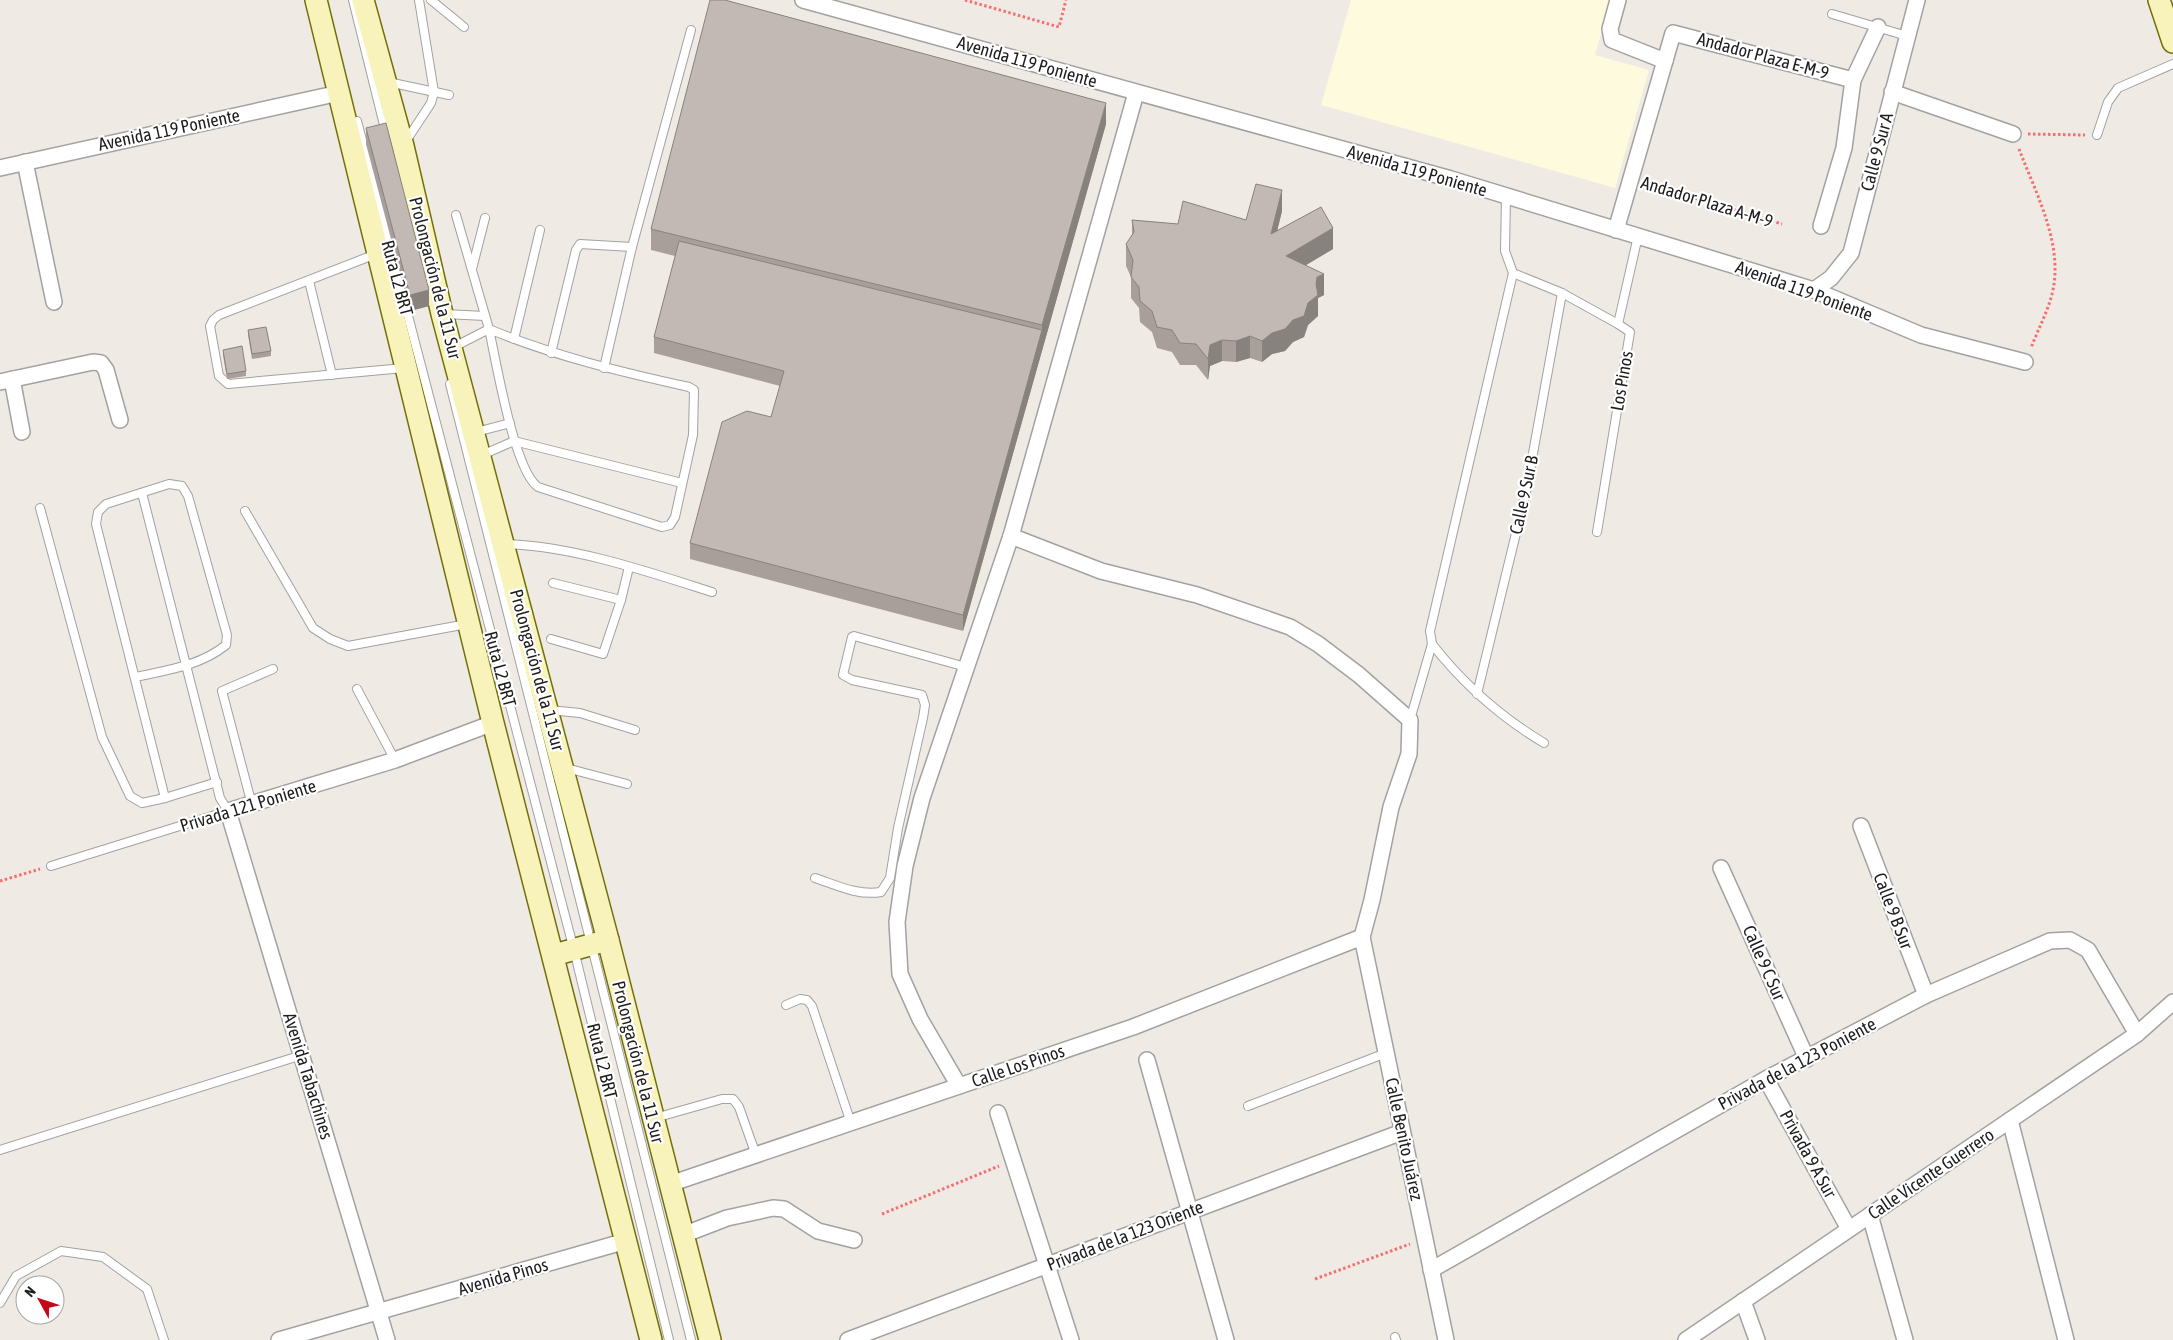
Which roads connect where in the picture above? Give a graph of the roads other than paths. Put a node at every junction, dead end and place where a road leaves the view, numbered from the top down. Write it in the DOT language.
graph roads {
  1 [pos="316,0"];
  2 [pos="353,0"];
  3 [pos="363,0"];
  4 [pos="419,0"];
  5 [pos="431,0"];
  6 [pos="803,0"];
  7 [pos="1618,0"];
  8 [pos="1917,0"];
  9 [pos="2159,0"];
  10 [pos="1832,14"];
  11 [pos="1878,27"];
  12 [pos="464,28"];
  13 [pos="691,30"];
  14 [pos="1673,33"];
  15 [pos="1907,36"];
  16 [pos="2173,42"];
  17 [pos="1665,61"];
  18 [pos="2173,64"];
  19 [pos="1853,80"];
  20 [pos="384,81"];
  21 [pos="434,92"];
  22 [pos="1892,92"];
  23 [pos="339,93"];
  24 [pos="1136,93"];
  25 [pos="449,95"];
  26 [pos="354,111"];
  27 [pos="2013,134"];
  28 [pos="2097,135"];
  29 [pos="396,144"];
  30 [pos="25,162"];
  31 [pos="0,168"];
  32 [pos="1506,196"];
  33 [pos="456,215"];
  34 [pos="484,218"];
  35 [pos="1821,226"];
  36 [pos="540,230"];
  37 [pos="1616,230"];
  38 [pos="1638,236"];
  39 [pos="632,247"];
  40 [pos="378,253"];
  41 [pos="471,271"];
  42 [pos="1513,273"];
  43 [pos="309,281"];
  44 [pos="1814,290"];
  45 [pos="1562,293"];
  46 [pos="54,302"];
  47 [pos="442,314"];
  48 [pos="485,316"];
  49 [pos="1618,324"];
  50 [pos="489,329"];
  51 [pos="514,339"];
  52 [pos="452,348"];
  53 [pos="551,353"];
  54 [pos="2025,362"];
  55 [pos="406,367"];
  56 [pos="604,368"];
  57 [pos="447,374"];
  58 [pos="332,375"];
  59 [pos="6,380"];
  60 [pos="120,420"];
  61 [pos="510,422"];
  62 [pos="22,432"];
  63 [pos="473,433"];
  64 [pos="514,441"];
  65 [pos="480,456"];
  66 [pos="682,483"];
  67 [pos="142,493"];
  68 [pos="40,508"];
  69 [pos="245,511"];
  70 [pos="1597,532"];
  71 [pos="1011,536"];
  72 [pos="504,544"];
  73 [pos="629,567"];
  74 [pos="553,583"];
  75 [pos="712,592"];
  76 [pos="621,600"];
  77 [pos="469,624"];
  78 [pos="551,639"];
  79 [pos="1432,644"];
  80 [pos="187,666"];
  81 [pos="966,667"];
  82 [pos="274,669"];
  83 [pos="136,677"];
  84 [pos="357,689"];
  85 [pos="1477,694"];
  86 [pos="547,710"];
  87 [pos="1410,720"];
  88 [pos="493,723"];
  89 [pos="635,730"];
  90 [pos="1544,743"];
  91 [pos="395,760"];
  92 [pos="562,767"];
  93 [pos="216,782"];
  94 [pos="627,784"];
  95 [pos="166,798"];
  96 [pos="252,805"];
  97 [pos="228,811"];
  98 [pos="1860,826"];
  99 [pos="51,866"];
  100 [pos="1721,868"];
  101 [pos="815,878"];
  102 [pos="1362,937"];
  103 [pos="582,947"];
  104 [pos="1926,995"];
  105 [pos="2173,1002"];
  106 [pos="786,1005"];
  107 [pos="2137,1034"];
  108 [pos="1386,1053"];
  109 [pos="302,1056"];
  110 [pos="1807,1058"];
  111 [pos="1147,1060"];
  112 [pos="1766,1079"];
  113 [pos="958,1086"];
  114 [pos="1248,1106"];
  115 [pos="998,1113"];
  116 [pos="653,1118"];
  117 [pos="2010,1120"];
  118 [pos="851,1123"];
  119 [pos="1402,1132"];
  120 [pos="0,1150"];
  121 [pos="756,1155"];
  122 [pos="670,1184"];
  123 [pos="1190,1211"];
  124 [pos="1870,1215"];
  125 [pos="1850,1229"];
  126 [pos="683,1236"];
  127 [pos="854,1240"];
  128 [pos="626,1241"];
  129 [pos="1047,1265"];
  130 [pos="1431,1270"];
  131 [pos="1743,1301"];
  132 [pos="0,1303"];
  133 [pos="379,1313"];
  134 [pos="164,1340"];
  135 [pos="279,1340"];
  136 [pos="387,1340"];
  137 [pos="651,1340"];
  138 [pos="668,1340"];
  139 [pos="691,1340"];
  140 [pos="710,1340"];
  141 [pos="848,1340"];
  142 [pos="1071,1340"];
  143 [pos="1226,1340"];
  144 [pos="1446,1340"];
  145 [pos="1686,1340"];
  146 [pos="1757,1340"];
  147 [pos="1904,1340"];
  148 [pos="2066,1340"];
  1 -- 23 [label="main road, Prolongación de la 11 Sur"];
  2 -- 29 [label="lane"];
  3 -- 20 [label="main road, Prolongación de la 11 Sur"];
  4 -- 21 [label="lane"];
  5 -- 12 [label="lane"];
  6 -- 24 [label="street, Avenida 119 Poniente"];
  7 -- 17 [label="street"];
  8 -- 15 [label="street, Calle 9 Sur A"];
  9 -- 16 [label="main road"];
  10 -- 11 [label="lane"];
  11 -- 15 [label="lane"];
  11 -- 19 [label="street"];
  13 -- 39 [label="lane"];
  14 -- 17 [label="street, Andador Plaza A-M-9"];
  14 -- 19 [label="street, Andador Plaza E-M-9"];
  15 -- 22 [label="street, Calle 9 Sur A"];
  17 -- 37 [label="street, Andador Plaza A-M-9"];
  18 -- 28 [label="lane"];
  19 -- 35 [label="street"];
  20 -- 21 [label="lane"];
  20 -- 29 [label="main road, Prolongación de la 11 Sur"];
  21 -- 25 [label="lane"];
  21 -- 29 [label="lane"];
  22 -- 27 [label="street"];
  22 -- 44 [label="street, Calle 9 Sur A"];
  23 -- 30 [label="street, Avenida 119 Poniente"];
  23 -- 40 [label="main road, Prolongación de la 11 Sur"];
  24 -- 32 [label="street, Avenida 119 Poniente"];
  24 -- 71 [label="street"];
  26 -- 103 [label="lane, Ruta L2 BRT"];
  29 -- 47 [label="main road, Prolongación de la 11 Sur"];
  30 -- 31 [label="street, Avenida 119 Poniente"];
  30 -- 46 [label="street"];
  32 -- 37 [label="street, Avenida 119 Poniente"];
  32 -- 42 [label="lane"];
  33 -- 41 [label="lane"];
  34 -- 41 [label="lane"];
  36 -- 51 [label="lane"];
  37 -- 38 [label="street, Avenida 119 Poniente"];
  38 -- 44 [label="street, Avenida 119 Poniente"];
  38 -- 49 [label="lane, Los Pinos"];
  39 -- 53 [label="lane"];
  39 -- 56 [label="lane"];
  40 -- 43 [label="lane"];
  40 -- 55 [label="main road, Prolongación de la 11 Sur"];
  41 -- 48 [label="lane"];
  42 -- 45 [label="lane"];
  42 -- 79 [label="lane"];
  43 -- 58 [label="lane"];
  43 -- 58 [label="lane"];
  44 -- 54 [label="street, Avenida 119 Poniente"];
  45 -- 49 [label="lane"];
  45 -- 85 [label="lane, Calle 9 Sur B"];
  47 -- 48 [label="lane"];
  47 -- 52 [label="main road, Prolongación de la 11 Sur"];
  48 -- 50 [label="lane"];
  49 -- 70 [label="lane, Los Pinos"];
  50 -- 51 [label="lane"];
  50 -- 52 [label="lane"];
  50 -- 61 [label="lane"];
  51 -- 53 [label="lane"];
  52 -- 63 [label="main road, Prolongación de la 11 Sur"];
  53 -- 56 [label="lane"];
  55 -- 58 [label="lane"];
  55 -- 77 [label="main road, Prolongación de la 11 Sur"];
  56 -- 66 [label="lane"];
  57 -- 103 [label="lane, Ruta L2 BRT"];
  59 -- 60 [label="street"];
  59 -- 62 [label="street"];
  61 -- 63 [label="lane"];
  61 -- 64 [label="lane"];
  63 -- 65 [label="main road, Prolongación de la 11 Sur"];
  64 -- 65 [label="lane"];
  64 -- 66 [label="lane"];
  64 -- 66 [label="lane"];
  65 -- 72 [label="main road, Prolongación de la 11 Sur"];
  67 -- 80 [label="lane"];
  67 -- 80 [label="lane"];
  67 -- 83 [label="lane"];
  68 -- 95 [label="lane"];
  69 -- 77 [label="lane"];
  71 -- 81 [label="street"];
  71 -- 87 [label="street"];
  72 -- 73 [label="lane"];
  72 -- 86 [label="main road, Prolongación de la 11 Sur"];
  73 -- 75 [label="lane"];
  73 -- 76 [label="lane"];
  74 -- 76 [label="lane"];
  76 -- 78 [label="lane"];
  77 -- 88 [label="main road, Prolongación de la 11 Sur"];
  79 -- 85 [label="lane"];
  79 -- 87 [label="lane"];
  80 -- 83 [label="lane"];
  80 -- 93 [label="lane"];
  81 -- 101 [label="lane"];
  81 -- 113 [label="street"];
  82 -- 96 [label="lane"];
  83 -- 95 [label="lane"];
  84 -- 91 [label="lane"];
  85 -- 90 [label="lane"];
  86 -- 89 [label="lane"];
  86 -- 92 [label="main road, Prolongación de la 11 Sur"];
  87 -- 102 [label="street"];
  88 -- 91 [label="street, Privada 121 Poniente"];
  88 -- 103 [label="main road, Prolongación de la 11 Sur"];
  91 -- 96 [label="street, Privada 121 Poniente"];
  92 -- 94 [label="lane"];
  92 -- 103 [label="main road, Prolongación de la 11 Sur"];
  93 -- 95 [label="lane"];
  93 -- 97 [label="lane"];
  96 -- 97 [label="street, Privada 121 Poniente"];
  97 -- 99 [label="lane, Privada 121 Poniente"];
  97 -- 109 [label="street, Avenida Tabachines"];
  98 -- 104 [label="street, Calle 9 B Sur"];
  100 -- 110 [label="street, Calle 9 C Sur"];
  102 -- 108 [label="street, Calle Benito Juárez"];
  102 -- 113 [label="street, Calle Los Pinos"];
  103 -- 116 [label="main road, Prolongación de la 11 Sur"];
  103 -- 128 [label="main road, Prolongación de la 11 Sur"];
  103 -- 138 [label="lane, Ruta L2 BRT"];
  103 -- 139 [label="lane, Ruta L2 BRT"];
  104 -- 107 [label="street, Privada de la 123 Poniente"];
  104 -- 110 [label="street, Privada de la 123 Poniente"];
  105 -- 107 [label="street, Calle Vicente Guerrero"];
  106 -- 118 [label="lane"];
  107 -- 117 [label="street, Calle Vicente Guerrero"];
  108 -- 114 [label="lane"];
  108 -- 119 [label="street, Calle Benito Juárez"];
  109 -- 120 [label="lane"];
  109 -- 133 [label="street, Avenida Tabachines"];
  110 -- 112 [label="street, Privada de la 123 Poniente"];
  111 -- 123 [label="street"];
  112 -- 125 [label="street, Privada 9 A Sur"];
  112 -- 130 [label="street, Privada de la 123 Poniente"];
  113 -- 118 [label="street, Calle Los Pinos"];
  115 -- 129 [label="street"];
  116 -- 121 [label="lane"];
  116 -- 122 [label="main road, Prolongación de la 11 Sur"];
  117 -- 124 [label="street, Calle Vicente Guerrero"];
  117 -- 148 [label="street"];
  118 -- 121 [label="street, Calle Los Pinos"];
  119 -- 123 [label="street, Privada de la 123 Oriente"];
  119 -- 130 [label="street, Calle Benito Juárez"];
  121 -- 122 [label="street, Calle Los Pinos"];
  122 -- 126 [label="main road, Prolongación de la 11 Sur"];
  123 -- 129 [label="street, Privada de la 123 Oriente"];
  123 -- 143 [label="street"];
  124 -- 125 [label="street, Calle Vicente Guerrero"];
  124 -- 147 [label="street"];
  125 -- 131 [label="street, Calle Vicente Guerrero"];
  126 -- 127 [label="street"];
  126 -- 140 [label="main road, Prolongación de la 11 Sur"];
  128 -- 133 [label="street, Avenida Pinos"];
  128 -- 137 [label="main road, Prolongación de la 11 Sur"];
  129 -- 141 [label="street, Privada de la 123 Oriente"];
  129 -- 142 [label="street"];
  130 -- 144 [label="street, Calle Benito Juárez"];
  131 -- 145 [label="street, Calle Vicente Guerrero"];
  131 -- 146 [label="street"];
  132 -- 134 [label="lane"];
  133 -- 135 [label="street, Avenida Pinos"];
  133 -- 136 [label="street, Avenida Tabachines"];
}
